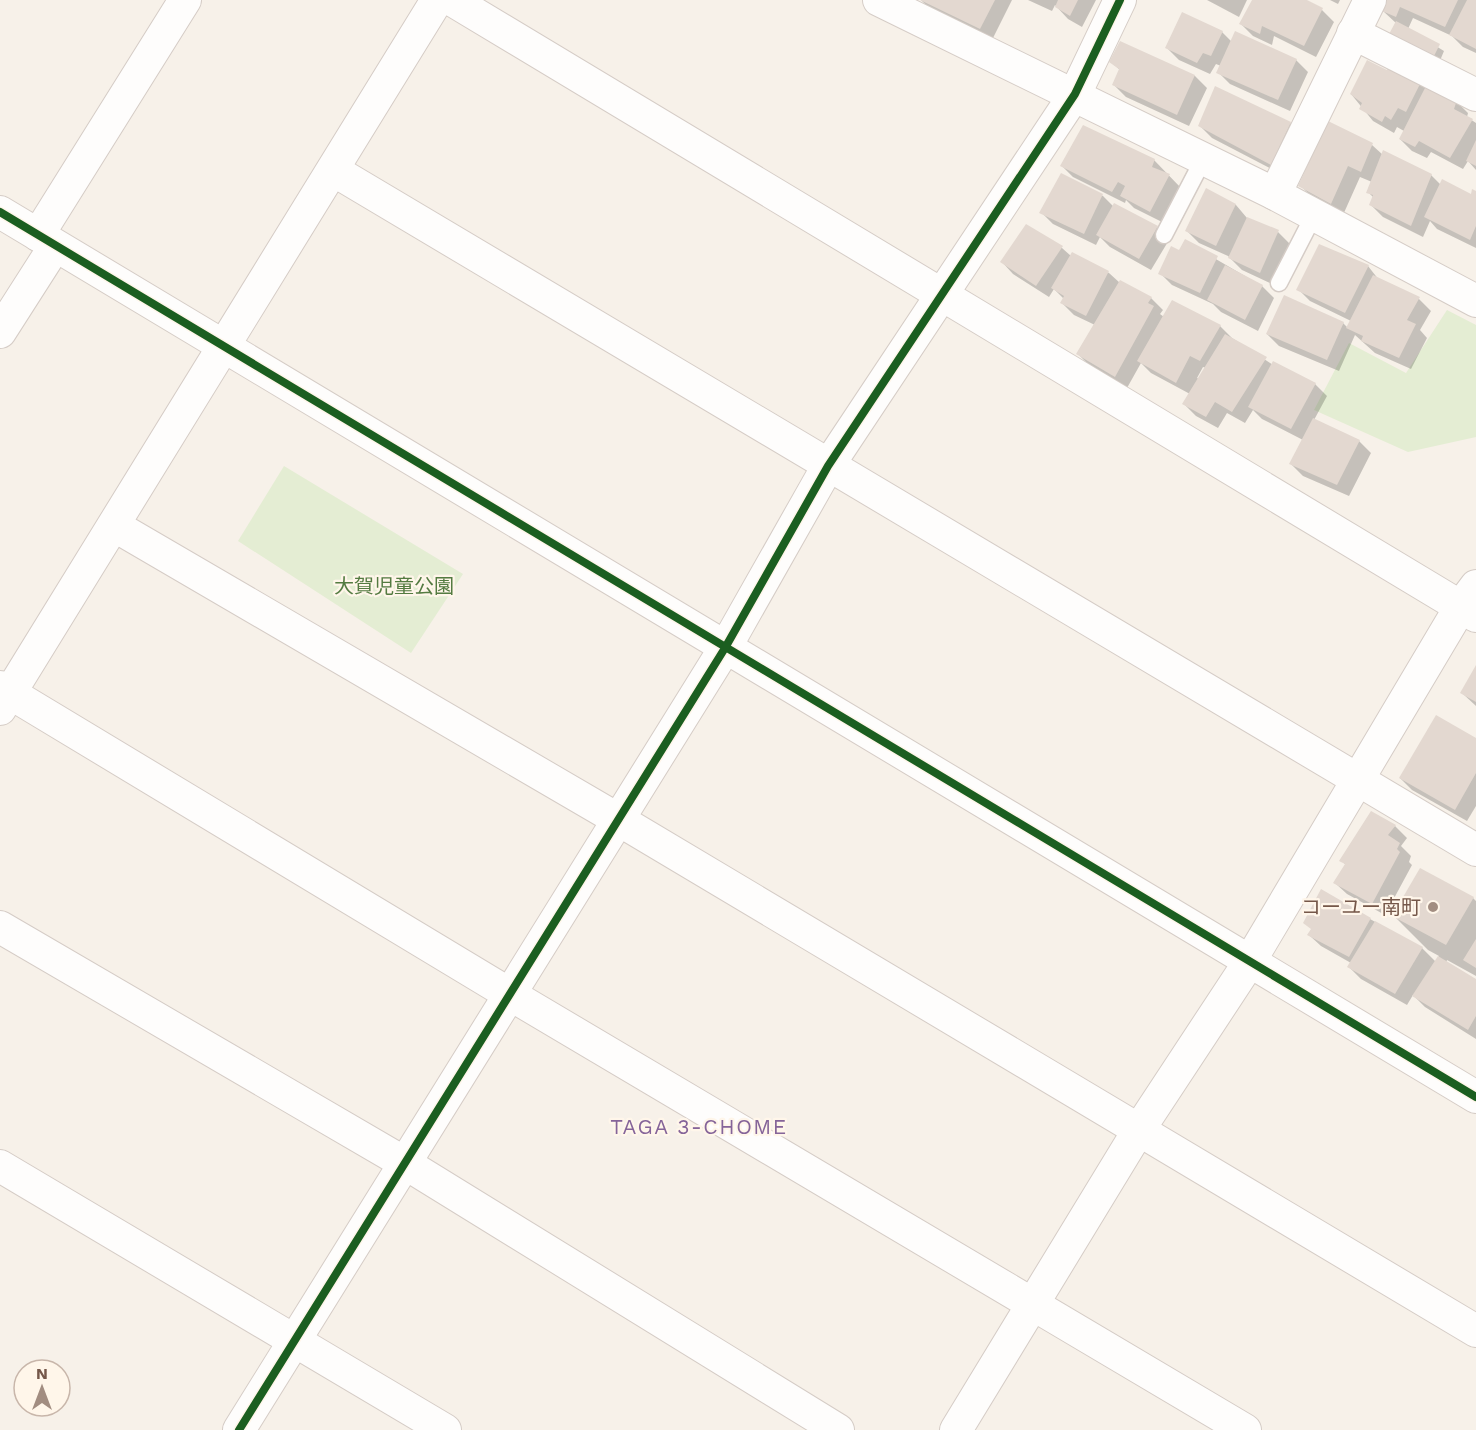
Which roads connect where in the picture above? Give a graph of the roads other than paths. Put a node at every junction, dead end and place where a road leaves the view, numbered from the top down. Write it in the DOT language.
graph roads {
  1 [pos="185,0"];
  2 [pos="437,0"];
  3 [pos="452,0"];
  4 [pos="879,0"];
  5 [pos="1120,0"];
  6 [pos="1370,0"];
  7 [pos="1353,33"];
  8 [pos="1075,94"];
  9 [pos="1476,95"];
  10 [pos="1204,158"];
  11 [pos="333,170"];
  12 [pos="1275,194"];
  13 [pos="0,212"];
  14 [pos="1314,215"];
  15 [pos="1164,235"];
  16 [pos="46,240"];
  17 [pos="1280,283"];
  18 [pos="942,296"];
  19 [pos="1476,300"];
  20 [pos="0,332"];
  21 [pos="223,346"];
  22 [pos="828,466"];
  23 [pos="115,526"];
  24 [pos="1471,603"];
  25 [pos="725,648"];
  26 [pos="3,697"];
  27 [pos="1358,780"];
  28 [pos="619,820"];
  29 [pos="1476,850"];
  30 [pos="0,927"];
  31 [pos="1250,961"];
  32 [pos="512,995"];
  33 [pos="1476,1097"];
  34 [pos="1140,1128"];
  35 [pos="403,1162"];
  36 [pos="0,1166"];
  37 [pos="1032,1305"];
  38 [pos="1476,1330"];
  39 [pos="296,1341"];
  40 [pos="239,1430"];
  41 [pos="445,1430"];
  42 [pos="838,1430"];
  43 [pos="956,1430"];
  44 [pos="1245,1430"];
  1 -- 16 [label="street"];
  2 -- 11 [label="street"];
  3 -- 18 [label="street"];
  4 -- 8 [label="street"];
  5 -- 8 [label="street"];
  6 -- 7 [label="street"];
  7 -- 9 [label="street"];
  7 -- 12 [label="street"];
  8 -- 10 [label="street"];
  8 -- 18 [label="street"];
  10 -- 12 [label="street"];
  10 -- 15 [label="lane"];
  11 -- 21 [label="street"];
  11 -- 22 [label="street"];
  12 -- 14 [label="street"];
  13 -- 16 [label="street"];
  14 -- 17 [label="lane"];
  14 -- 19 [label="street"];
  16 -- 20 [label="street"];
  16 -- 21 [label="street"];
  18 -- 22 [label="street"];
  18 -- 24 [label="street"];
  21 -- 23 [label="street"];
  21 -- 25 [label="street"];
  22 -- 25 [label="street"];
  22 -- 27 [label="street"];
  23 -- 26 [label="street"];
  23 -- 28 [label="street"];
  24 -- 27 [label="street"];
  25 -- 28 [label="street"];
  25 -- 31 [label="street"];
  26 -- 32 [label="street"];
  27 -- 29 [label="street"];
  27 -- 31 [label="street"];
  28 -- 32 [label="street"];
  28 -- 34 [label="street"];
  30 -- 35 [label="street"];
  31 -- 33 [label="street"];
  31 -- 34 [label="street"];
  32 -- 35 [label="street"];
  32 -- 37 [label="street"];
  34 -- 37 [label="street"];
  34 -- 38 [label="street"];
  35 -- 39 [label="street"];
  35 -- 42 [label="street"];
  36 -- 39 [label="street"];
  37 -- 43 [label="street"];
  37 -- 44 [label="street"];
  39 -- 40 [label="street"];
  39 -- 41 [label="street"];
}
